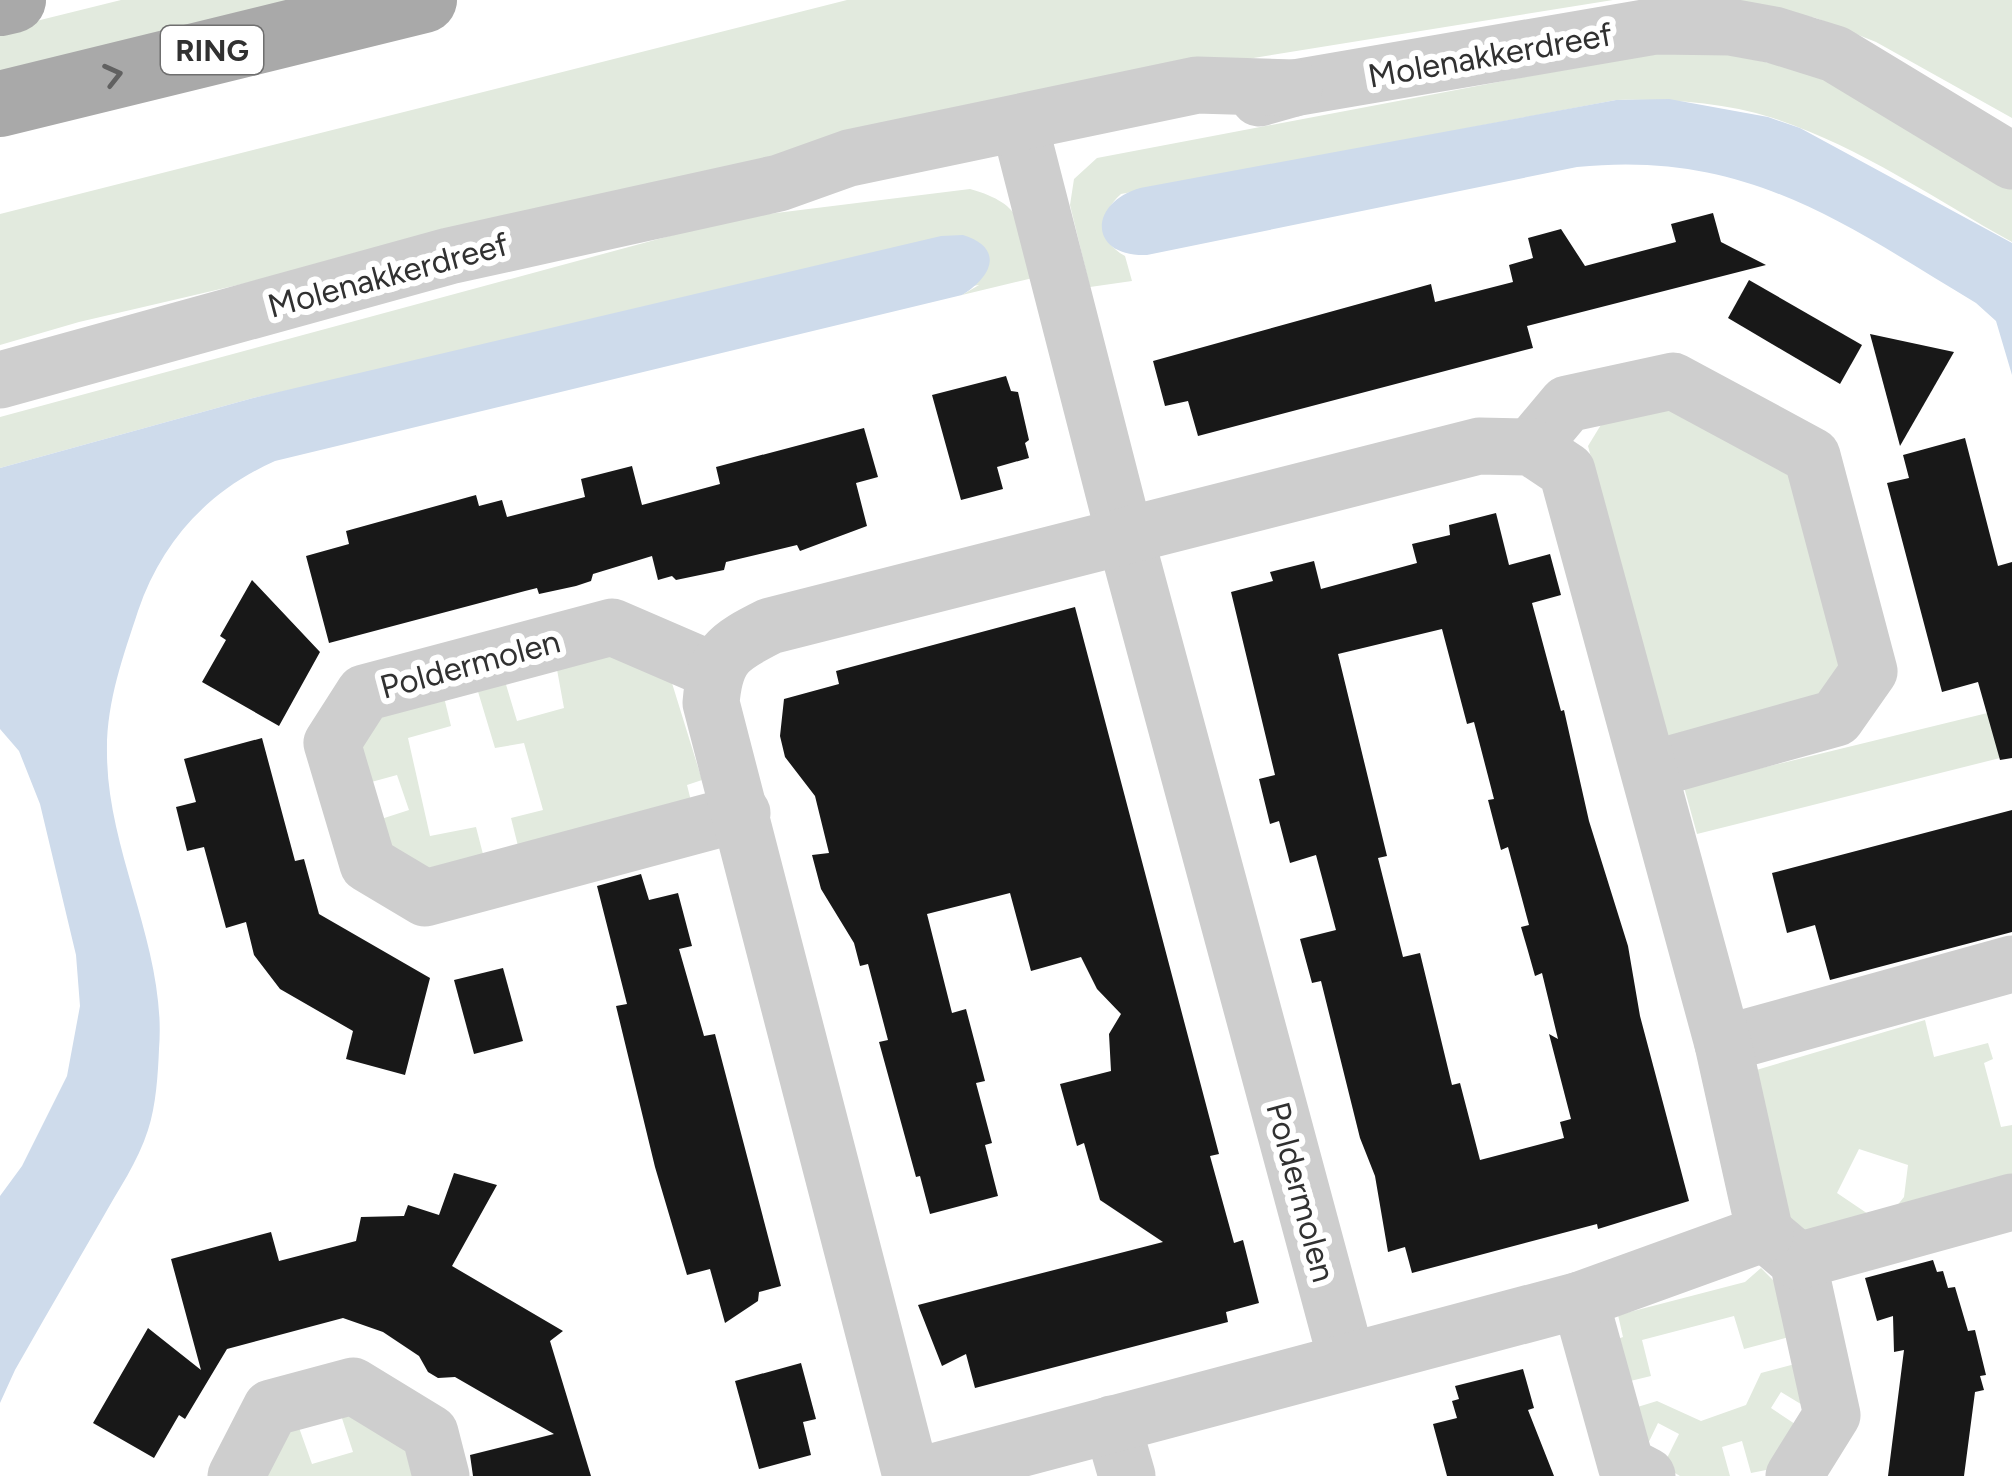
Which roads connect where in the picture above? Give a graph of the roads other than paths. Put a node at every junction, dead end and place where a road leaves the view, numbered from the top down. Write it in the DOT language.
graph roads {
  1 [pos="13,0"];
  2 [pos="424,0"];
  3 [pos="0,3"];
  4 [pos="0,104"];
  5 [pos="1023,138"];
  6 [pos="2012,161"];
  7 [pos="0,380"];
  8 [pos="1531,447"];
  9 [pos="1125,536"];
  10 [pos="714,671"];
  11 [pos="1650,770"];
  12 [pos="742,813"];
  13 [pos="2012,964"];
  14 [pos="1723,1044"];
  15 [pos="2012,1202"];
  16 [pos="1782,1247"];
  17 [pos="1580,1300"];
  18 [pos="1347,1361"];
  19 [pos="1119,1450"];
  20 [pos="236,1476"];
  21 [pos="441,1476"];
  22 [pos="915,1476"];
  23 [pos="1647,1476"];
  24 [pos="1794,1476"];
  1 -- 3 [label="main road"];
  4 -- 2 [label="main road, RING, one-way"];
  5 -- 6 [label="street, Molenakkerdreef"];
  5 -- 7 [label="street, Molenakkerdreef"];
  5 -- 9 [label="street, Poldermolen"];
  8 -- 9 [label="street"];
  8 -- 11 [label="street"];
  8 -- 11 [label="street"];
  9 -- 10 [label="street"];
  9 -- 18 [label="street, Poldermolen"];
  10 -- 12 [label="street"];
  10 -- 12 [label="street, Poldermolen"];
  11 -- 14 [label="street"];
  12 -- 22 [label="street"];
  13 -- 14 [label="street"];
  14 -- 16 [label="street"];
  15 -- 16 [label="street"];
  16 -- 17 [label="street"];
  16 -- 24 [label="street"];
  17 -- 18 [label="street"];
  17 -- 23 [label="street"];
  18 -- 19 [label="street"];
  19 -- 22 [label="street"];
  20 -- 21 [label="street"];
}
